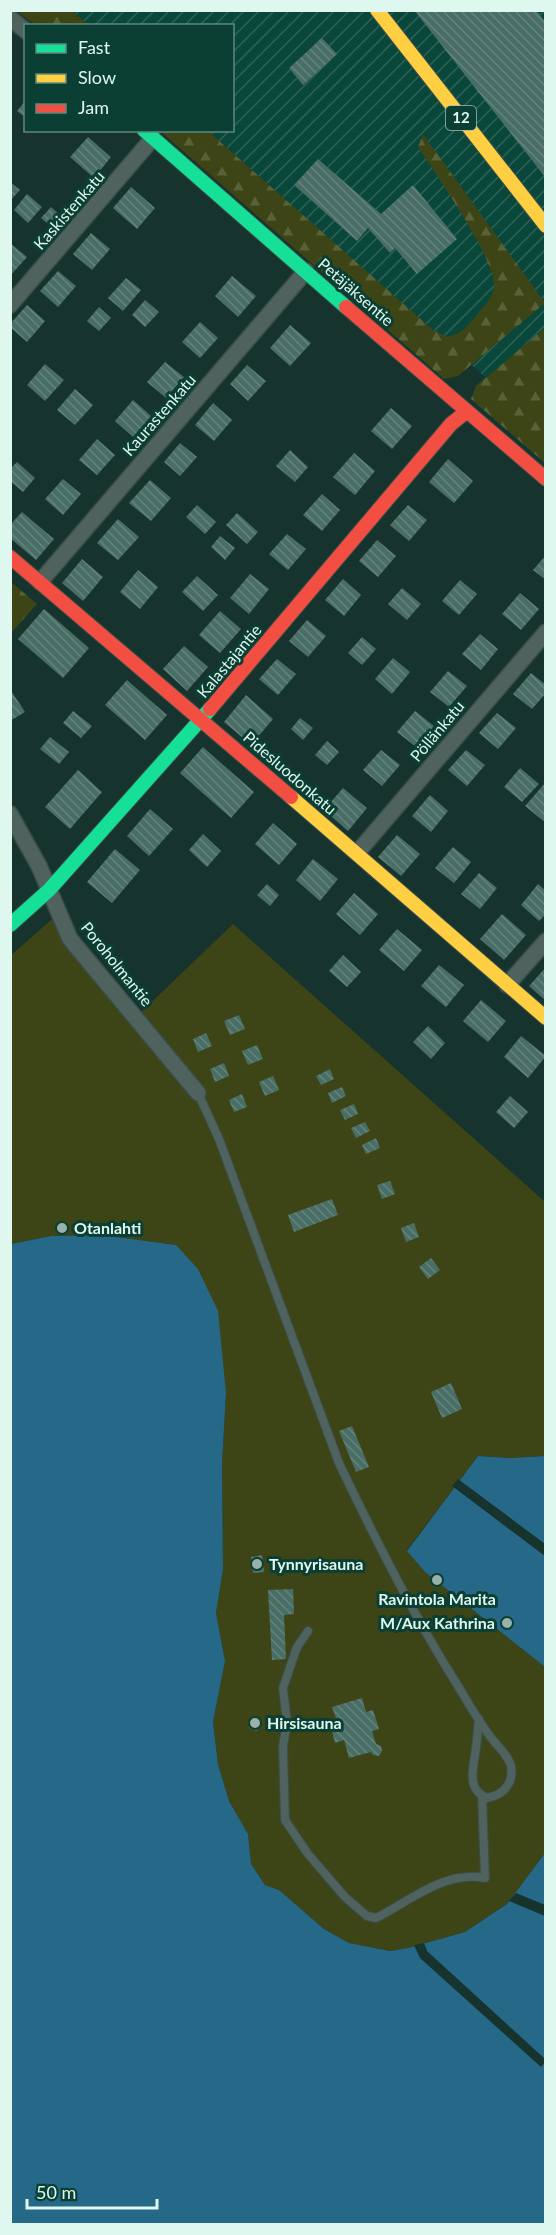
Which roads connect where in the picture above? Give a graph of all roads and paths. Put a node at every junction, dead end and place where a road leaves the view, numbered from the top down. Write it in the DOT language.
graph roads {
  1 [pos="377,10"];
  2 [pos="10,18"];
  3 [pos="24,29"];
  4 [pos="149,134"];
  5 [pos="546,226"];
  6 [pos="306,272"];
  7 [pos="10,305"];
  8 [pos="466,412"];
  9 [pos="546,479"];
  10 [pos="10,556"];
  11 [pos="40,582"];
  12 [pos="546,632"];
  13 [pos="201,719"];
  14 [pos="10,814"];
  15 [pos="357,853"];
  16 [pos="49,890"];
  17 [pos="10,926"];
  18 [pos="546,941"];
  19 [pos="507,985"];
  20 [pos="546,1018"];
  21 [pos="198,1094"];
  22 [pos="308,1631"];
  23 [pos="479,1719"];
  24 [pos="482,1796"];
  1 -- 5 [label="main road, 12"];
  2 -- 3 [label="street"];
  4 -- 6 [label="main road, Petäjäksentie"];
  4 -- 7 [label="street, Kaskistenkatu"];
  6 -- 8 [label="main road, Petäjäksentie"];
  6 -- 11 [label="street, Kaurastenkatu"];
  8 -- 9 [label="main road, Petäjäksentie"];
  8 -- 13 [label="main road, Kalastajantie"];
  10 -- 11 [label="main road, Pidesluodonkatu"];
  11 -- 13 [label="main road, Pidesluodonkatu"];
  12 -- 15 [label="street, Pöllänkatu"];
  13 -- 15 [label="main road, Pidesluodonkatu"];
  13 -- 16 [label="main road, Kalastajantie"];
  14 -- 16 [label="street, Poroholmantie"];
  15 -- 19 [label="main road, Pidesluodonkatu"];
  16 -- 17 [label="main road, Kalastajantie"];
  16 -- 21 [label="street, Poroholmantie"];
  18 -- 19 [label="street"];
  19 -- 20 [label="main road, Pidesluodonkatu"];
  21 -- 23 [label="lane"];
  22 -- 24 [label="lane"];
  23 -- 24 [label="lane"];
  23 -- 24 [label="lane"];
}
